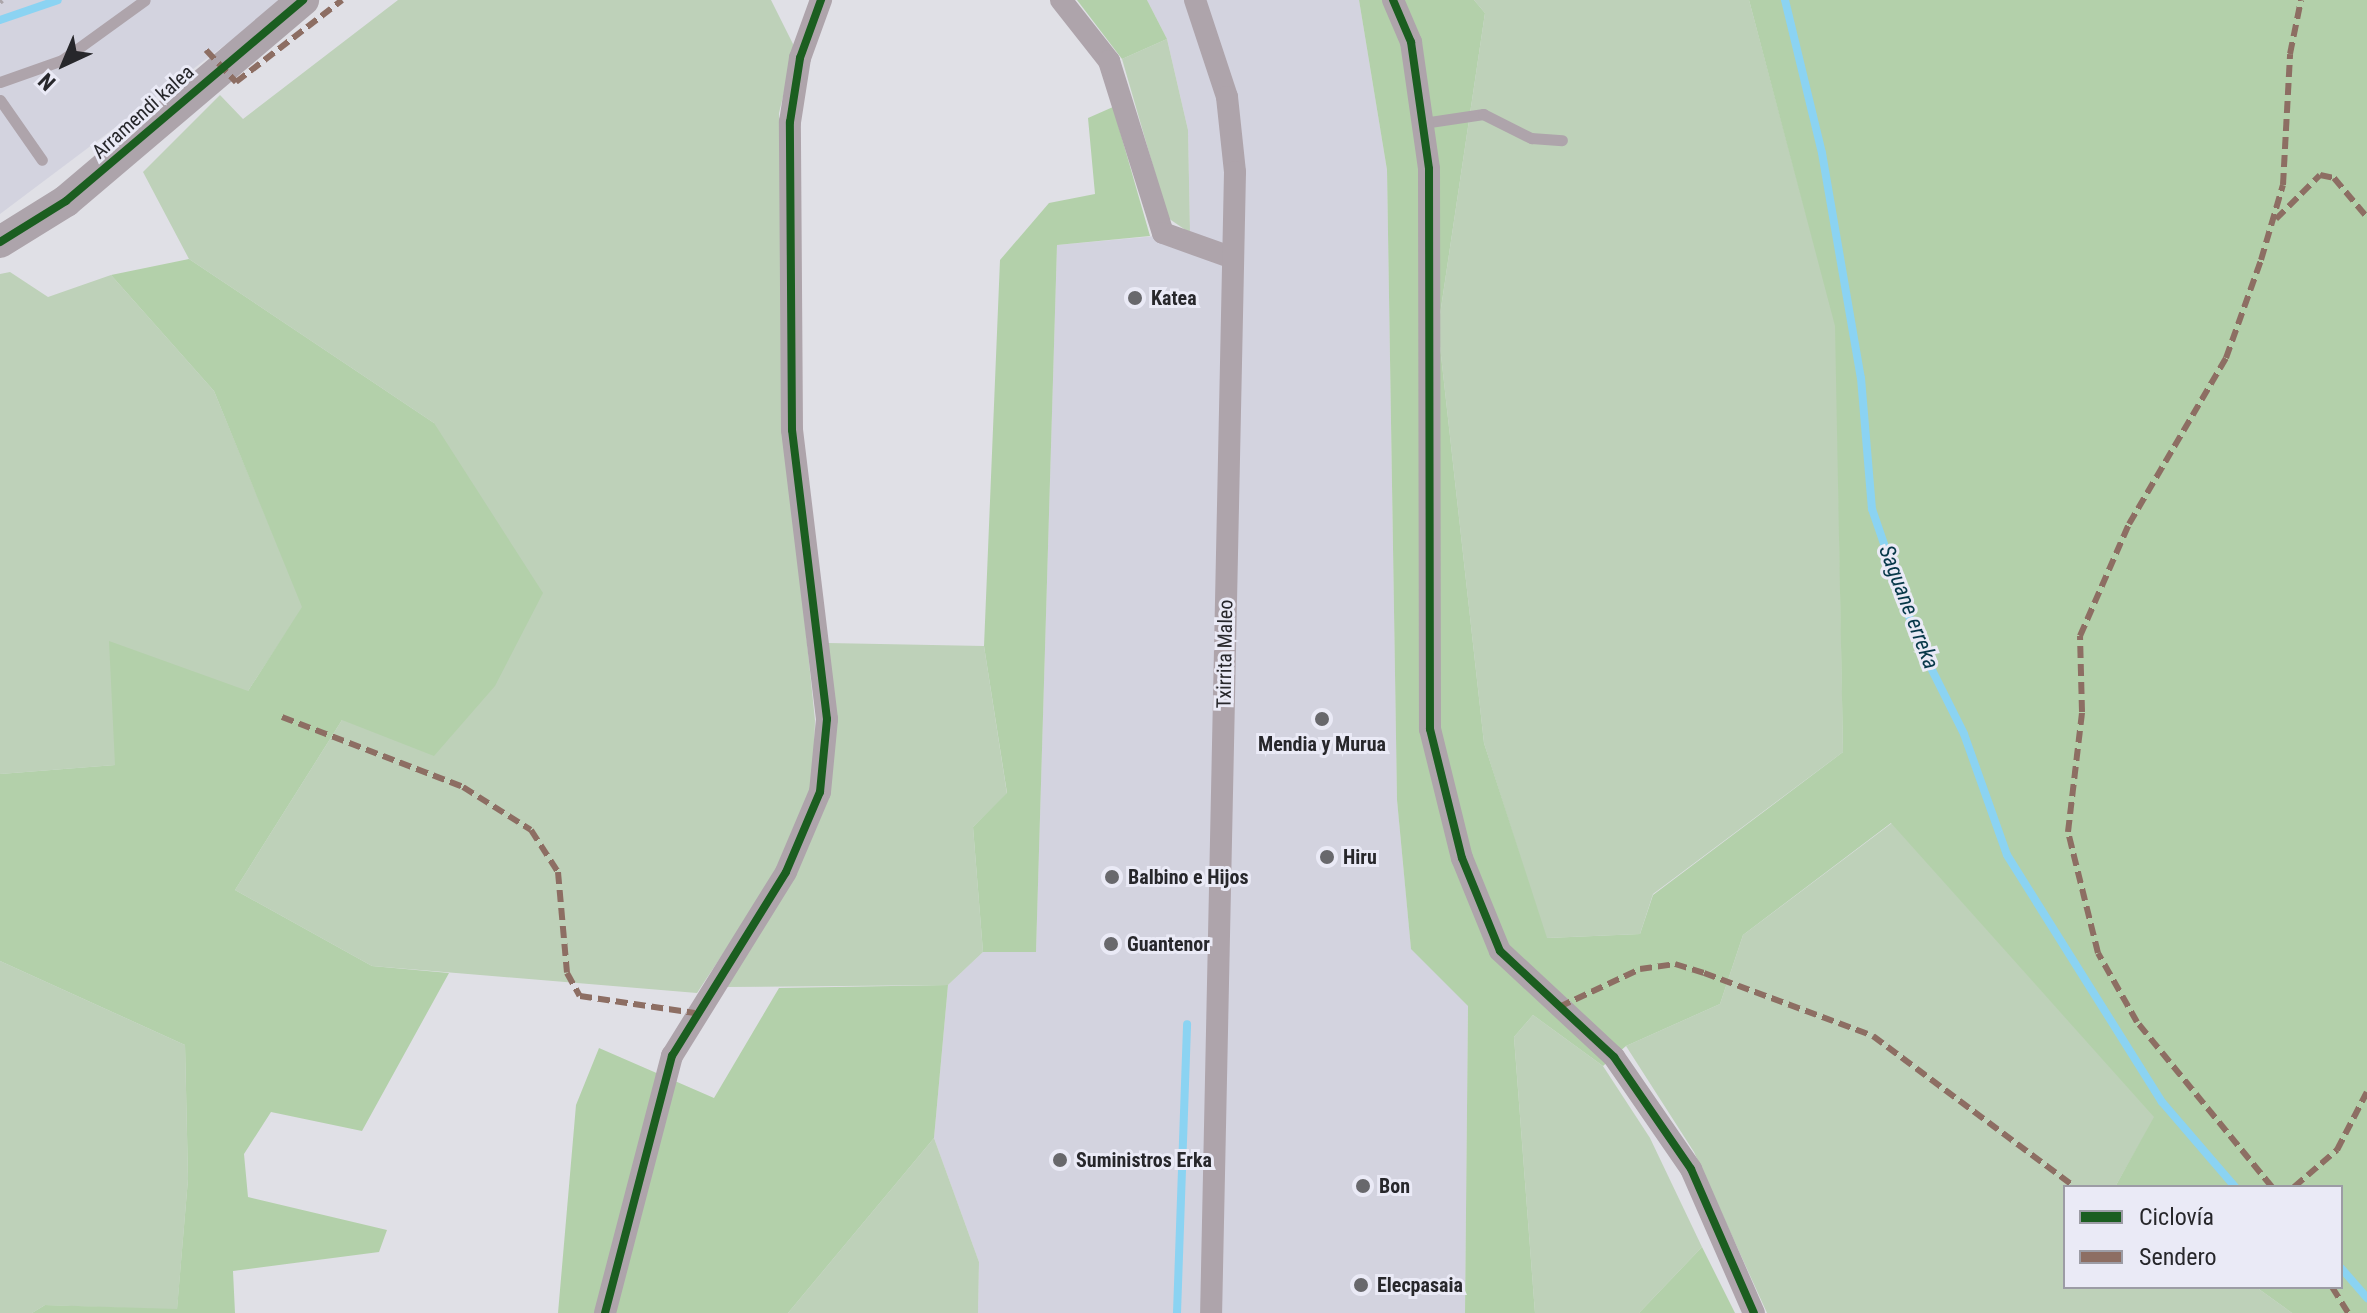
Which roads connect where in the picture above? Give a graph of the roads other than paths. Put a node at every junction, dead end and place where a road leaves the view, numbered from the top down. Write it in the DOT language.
graph roads {
  1 [pos="145,0"];
  2 [pos="303,0"];
  3 [pos="821,0"];
  4 [pos="1061,0"];
  5 [pos="1195,0"];
  6 [pos="1393,0"];
  7 [pos="0,82"];
  8 [pos="0,100"];
  9 [pos="1423,123"];
  10 [pos="1562,140"];
  11 [pos="42,160"];
  12 [pos="0,242"];
  13 [pos="1233,258"];
  14 [pos="605,1313"];
  15 [pos="1211,1313"];
  16 [pos="1754,1313"];
  1 -- 7 [label="lane"];
  2 -- 12 [label="street, Arramendi kalea"];
  3 -- 14 [label="street"];
  4 -- 13 [label="street"];
  5 -- 13 [label="street, Txirrita Maleo"];
  6 -- 9 [label="street"];
  8 -- 11 [label="lane"];
  9 -- 10 [label="lane"];
  9 -- 16 [label="street"];
  13 -- 15 [label="street, Txirrita Maleo"];
}
